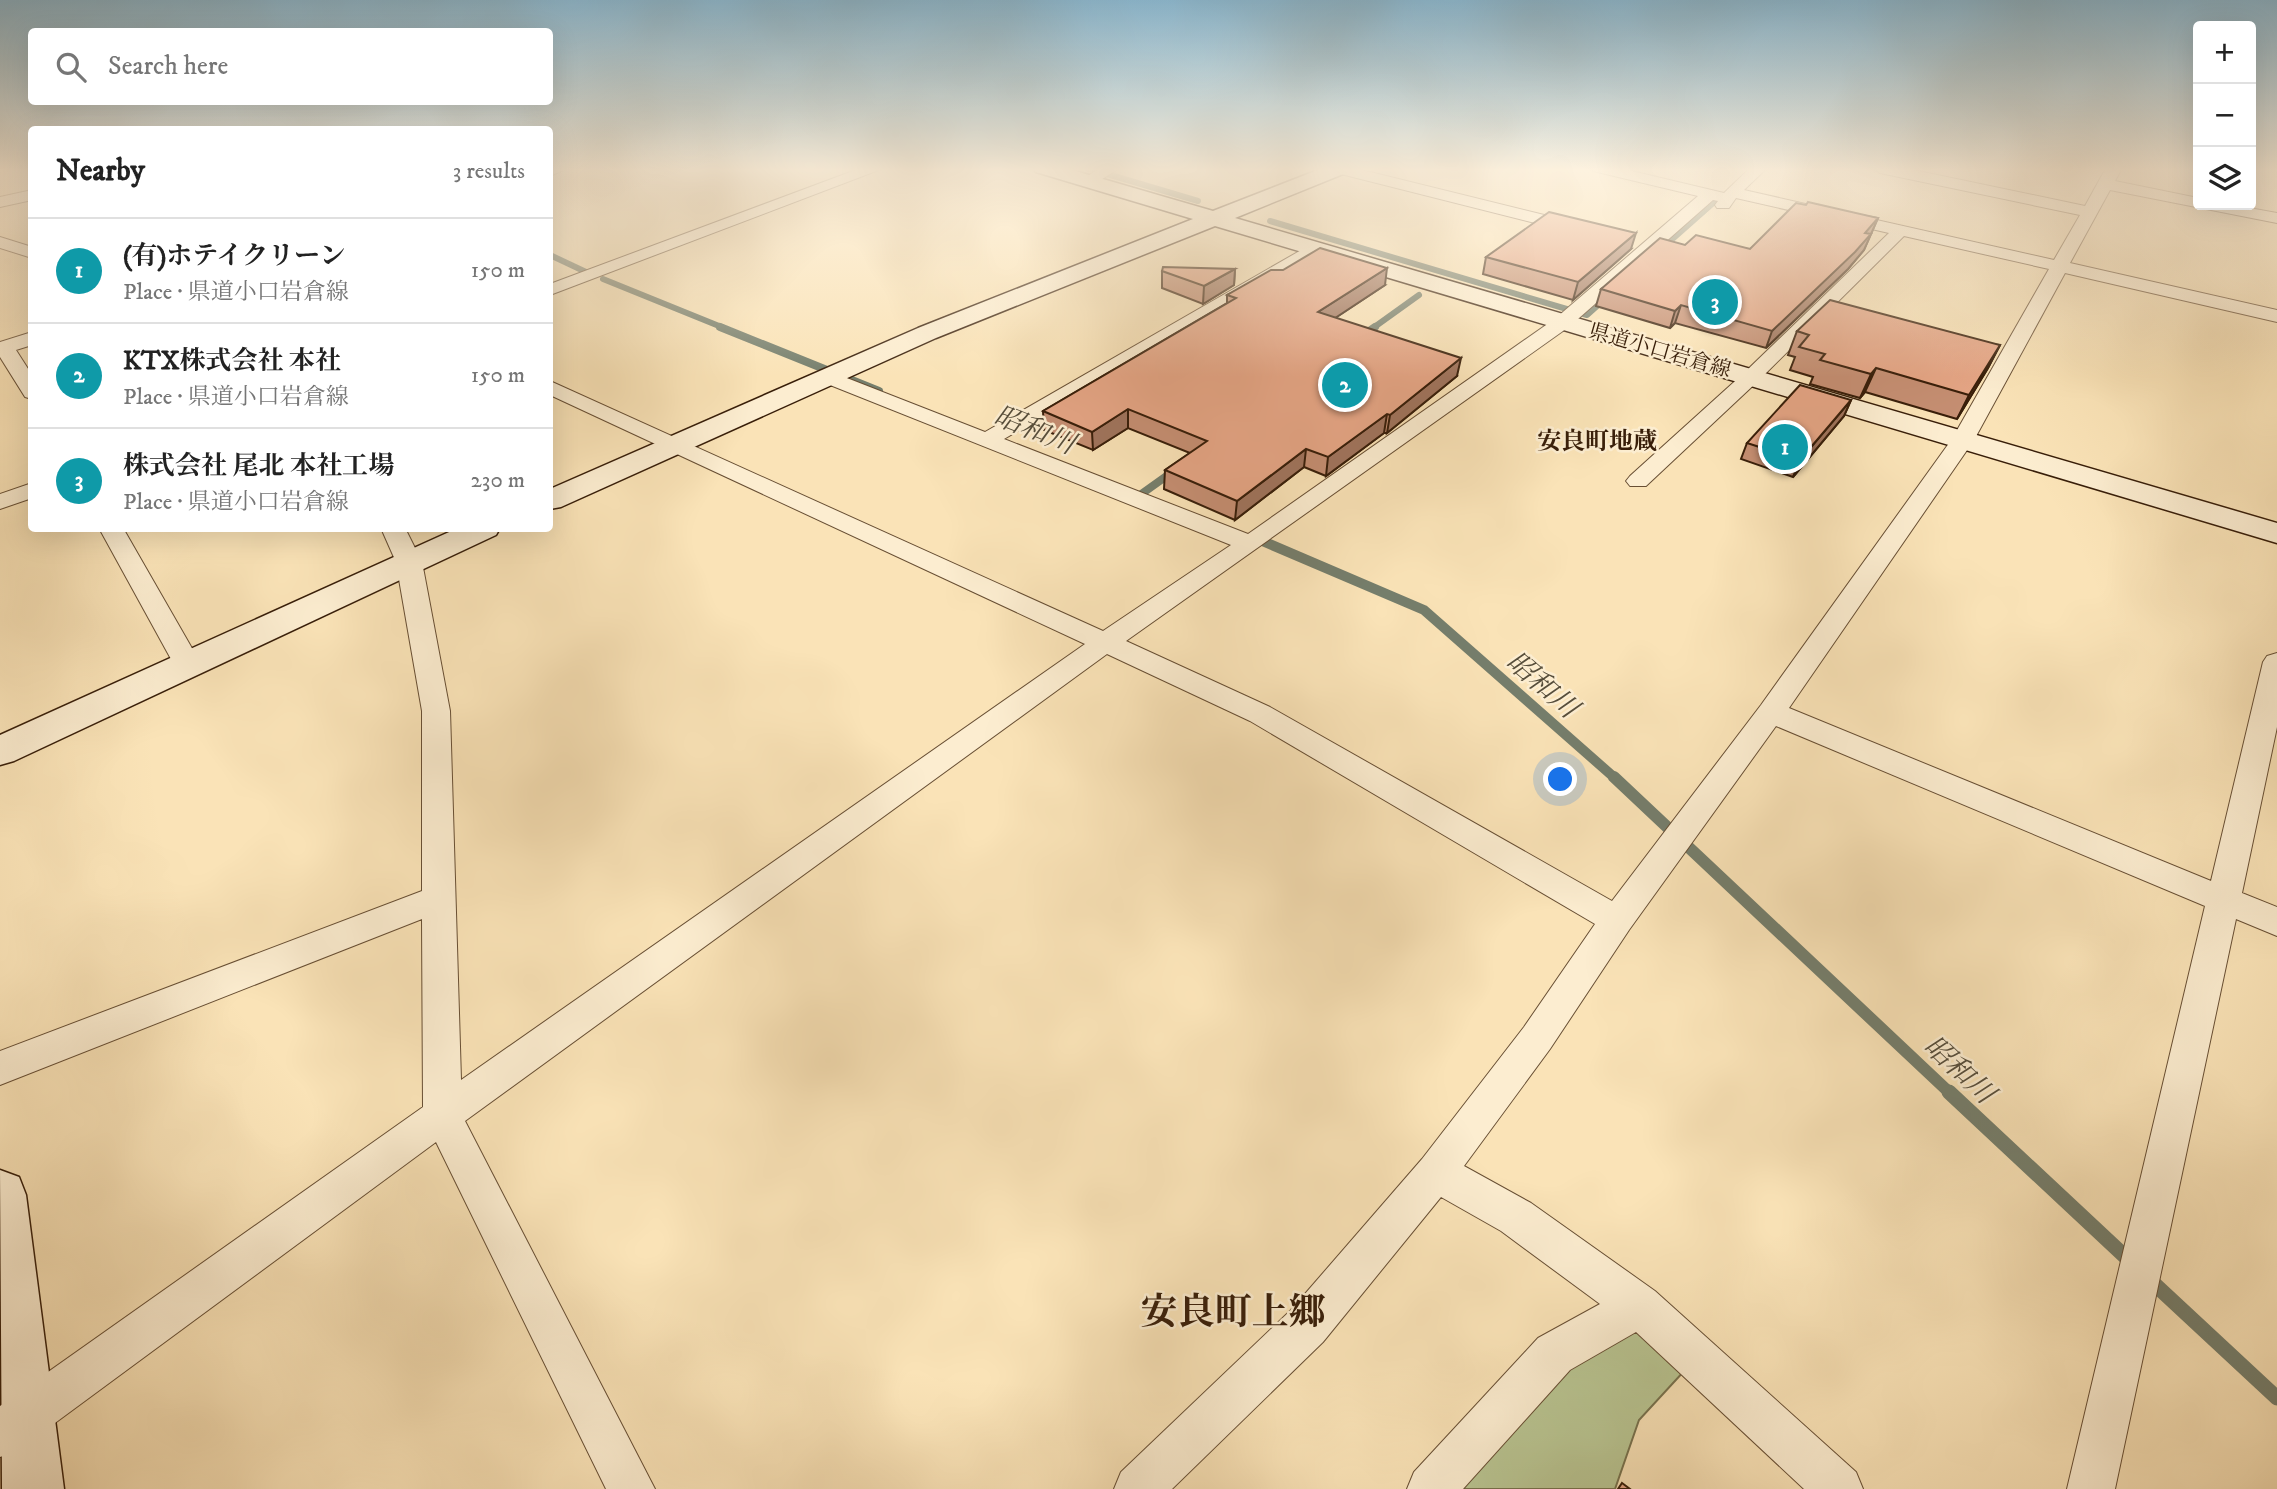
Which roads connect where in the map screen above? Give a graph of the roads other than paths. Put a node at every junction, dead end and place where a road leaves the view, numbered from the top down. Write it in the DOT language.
graph roads {
  1 [pos="690,237"];
  2 [pos="1168,237"];
  3 [pos="1270,237"];
  4 [pos="1652,237"];
  5 [pos="1686,237"];
  6 [pos="1893,237"];
  7 [pos="1927,237"];
  8 [pos="2076,237"];
  9 [pos="0,242"];
  10 [pos="1316,249"];
  11 [pos="28,252"];
  12 [pos="1670,252"];
  13 [pos="2057,269"];
  14 [pos="553,289"];
  15 [pos="2277,316"];
  16 [pos="1584,320"];
  17 [pos="28,339"];
  18 [pos="2,348"];
  19 [pos="835,374"];
  20 [pos="1751,377"];
  21 [pos="28,387"];
  22 [pos="553,388"];
  23 [pos="993,436"];
  24 [pos="1963,440"];
  25 [pos="675,444"];
  26 [pos="1638,481"];
  27 [pos="28,492"];
  28 [pos="553,499"];
  29 [pos="0,502"];
  30 [pos="113,532"];
  31 [pos="395,532"];
  32 [pos="476,532"];
  33 [pos="2277,533"];
  34 [pos="1257,539"];
  35 [pos="409,562"];
  36 [pos="1107,642"];
  37 [pos="2277,662"];
  38 [pos="187,664"];
  39 [pos="1770,712"];
  40 [pos="0,751"];
  41 [pos="438,899"];
  42 [pos="2223,900"];
  43 [pos="1617,920"];
  44 [pos="2277,922"];
  45 [pos="0,1068"];
  46 [pos="442,1115"];
  47 [pos="1436,1172"];
  48 [pos="2,1223"];
  49 [pos="1640,1306"];
  50 [pos="12,1426"];
  51 [pos="33,1489"];
  52 [pos="631,1489"];
  53 [pos="1138,1489"];
  54 [pos="1431,1489"];
  55 [pos="1839,1489"];
  56 [pos="2091,1489"];
  1 -- 14 [label="street"];
  2 -- 19 [label="main road"];
  3 -- 10 [label="main road, 県道小口岩倉線"];
  4 -- 16 [label="street"];
  5 -- 12 [label="street"];
  6 -- 20 [label="street"];
  7 -- 13 [label="street"];
  8 -- 13 [label="street"];
  9 -- 11 [label="street"];
  10 -- 16 [label="main road, 県道小口岩倉線"];
  10 -- 23 [label="street"];
  13 -- 15 [label="street"];
  13 -- 24 [label="street"];
  16 -- 20 [label="main road, 県道小口岩倉線"];
  16 -- 34 [label="street"];
  17 -- 18 [label="street"];
  18 -- 21 [label="street"];
  19 -- 23 [label="street"];
  19 -- 25 [label="main road"];
  20 -- 24 [label="main road, 県道小口岩倉線"];
  20 -- 26 [label="street"];
  22 -- 25 [label="street"];
  23 -- 34 [label="street"];
  24 -- 33 [label="main road, 県道小口岩倉線"];
  24 -- 39 [label="street"];
  25 -- 28 [label="main road"];
  25 -- 36 [label="street"];
  27 -- 29 [label="street"];
  30 -- 38 [label="street"];
  31 -- 35 [label="street"];
  32 -- 35 [label="main road"];
  34 -- 36 [label="street"];
  35 -- 38 [label="main road"];
  35 -- 41 [label="street"];
  36 -- 43 [label="street"];
  36 -- 46 [label="street"];
  37 -- 42 [label="street"];
  38 -- 40 [label="main road"];
  39 -- 42 [label="street"];
  39 -- 43 [label="street"];
  41 -- 45 [label="street"];
  41 -- 46 [label="street"];
  42 -- 44 [label="street"];
  42 -- 56 [label="street"];
  43 -- 47 [label="street"];
  46 -- 50 [label="street"];
  46 -- 52 [label="street"];
  47 -- 49 [label="street"];
  47 -- 53 [label="street"];
  48 -- 50 [label="main road"];
  49 -- 54 [label="street"];
  49 -- 55 [label="street"];
  50 -- 51 [label="main road"];
}
